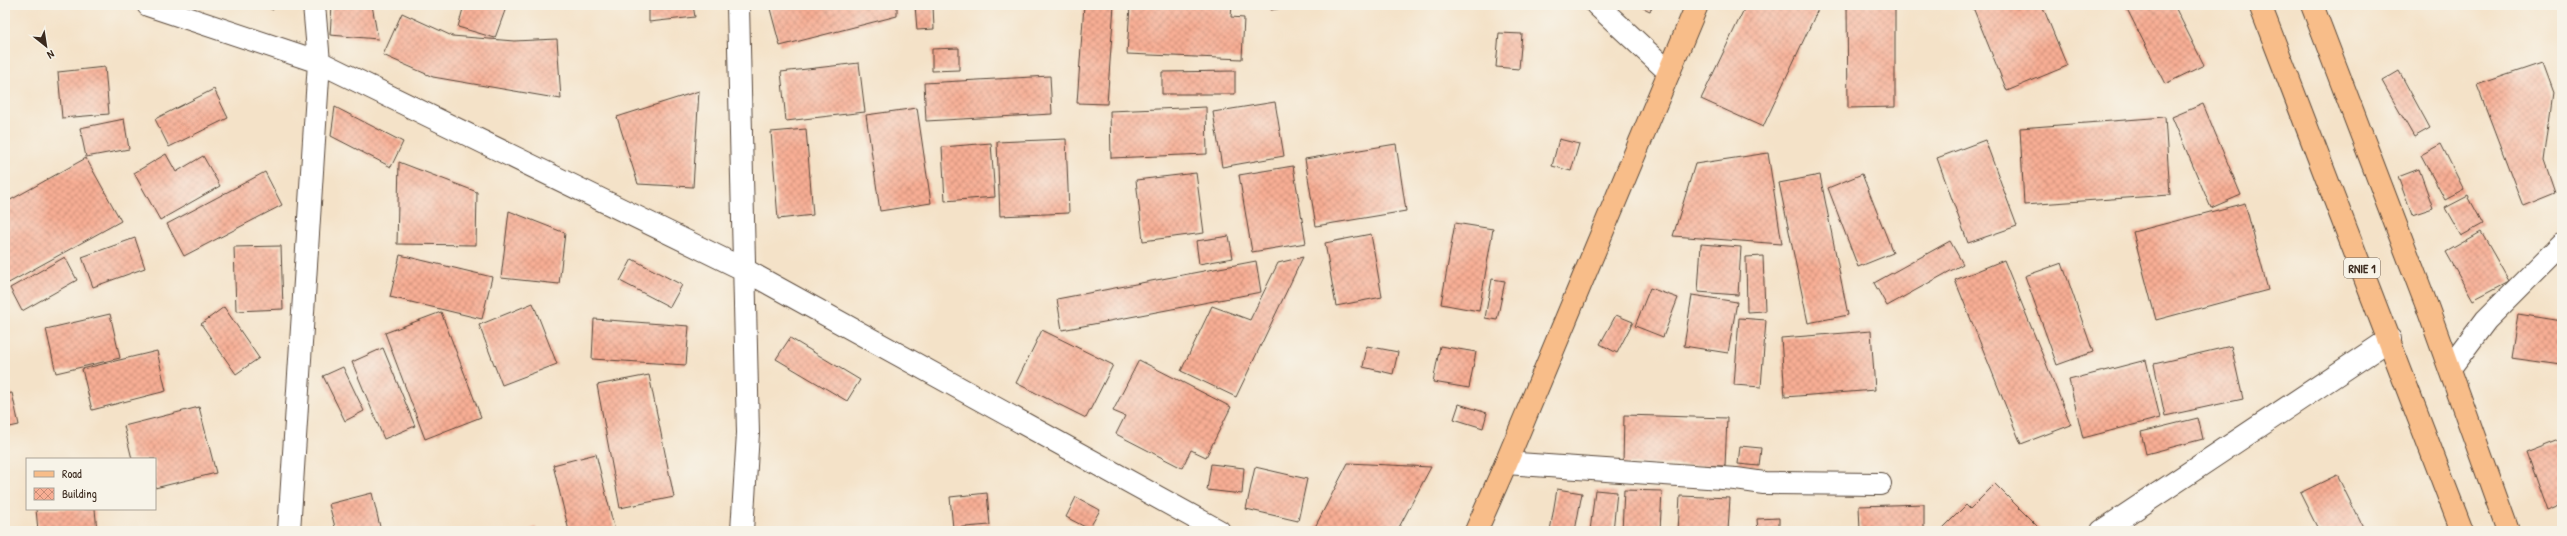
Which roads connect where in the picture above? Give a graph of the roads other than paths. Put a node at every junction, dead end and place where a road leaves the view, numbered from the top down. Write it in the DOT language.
graph roads {
  1 [pos="148,5"];
  2 [pos="314,5"];
  3 [pos="738,5"];
  4 [pos="1597,5"];
  5 [pos="1697,5"];
  6 [pos="2260,5"];
  7 [pos="2312,5"];
  8 [pos="319,62"];
  9 [pos="1669,72"];
  10 [pos="2562,244"];
  11 [pos="743,269"];
  12 [pos="2390,339"];
  13 [pos="2450,368"];
  14 [pos="1506,463"];
  15 [pos="1880,484"];
  16 [pos="289,531"];
  17 [pos="742,531"];
  18 [pos="1219,531"];
  19 [pos="1476,531"];
  20 [pos="2102,531"];
  21 [pos="2462,531"];
  22 [pos="2508,531"];
  1 -- 8 [label="street"];
  2 -- 8 [label="street"];
  3 -- 11 [label="street"];
  4 -- 9 [label="street"];
  5 -- 9 [label="main road"];
  6 -- 12 [label="main road, RNIE 1"];
  7 -- 13 [label="main road"];
  8 -- 11 [label="street"];
  8 -- 16 [label="street"];
  9 -- 14 [label="main road"];
  10 -- 13 [label="street"];
  11 -- 17 [label="street"];
  11 -- 18 [label="street"];
  12 -- 20 [label="street"];
  12 -- 21 [label="main road, RNIE 1"];
  13 -- 22 [label="main road"];
  14 -- 15 [label="street"];
  14 -- 19 [label="main road"];
}
